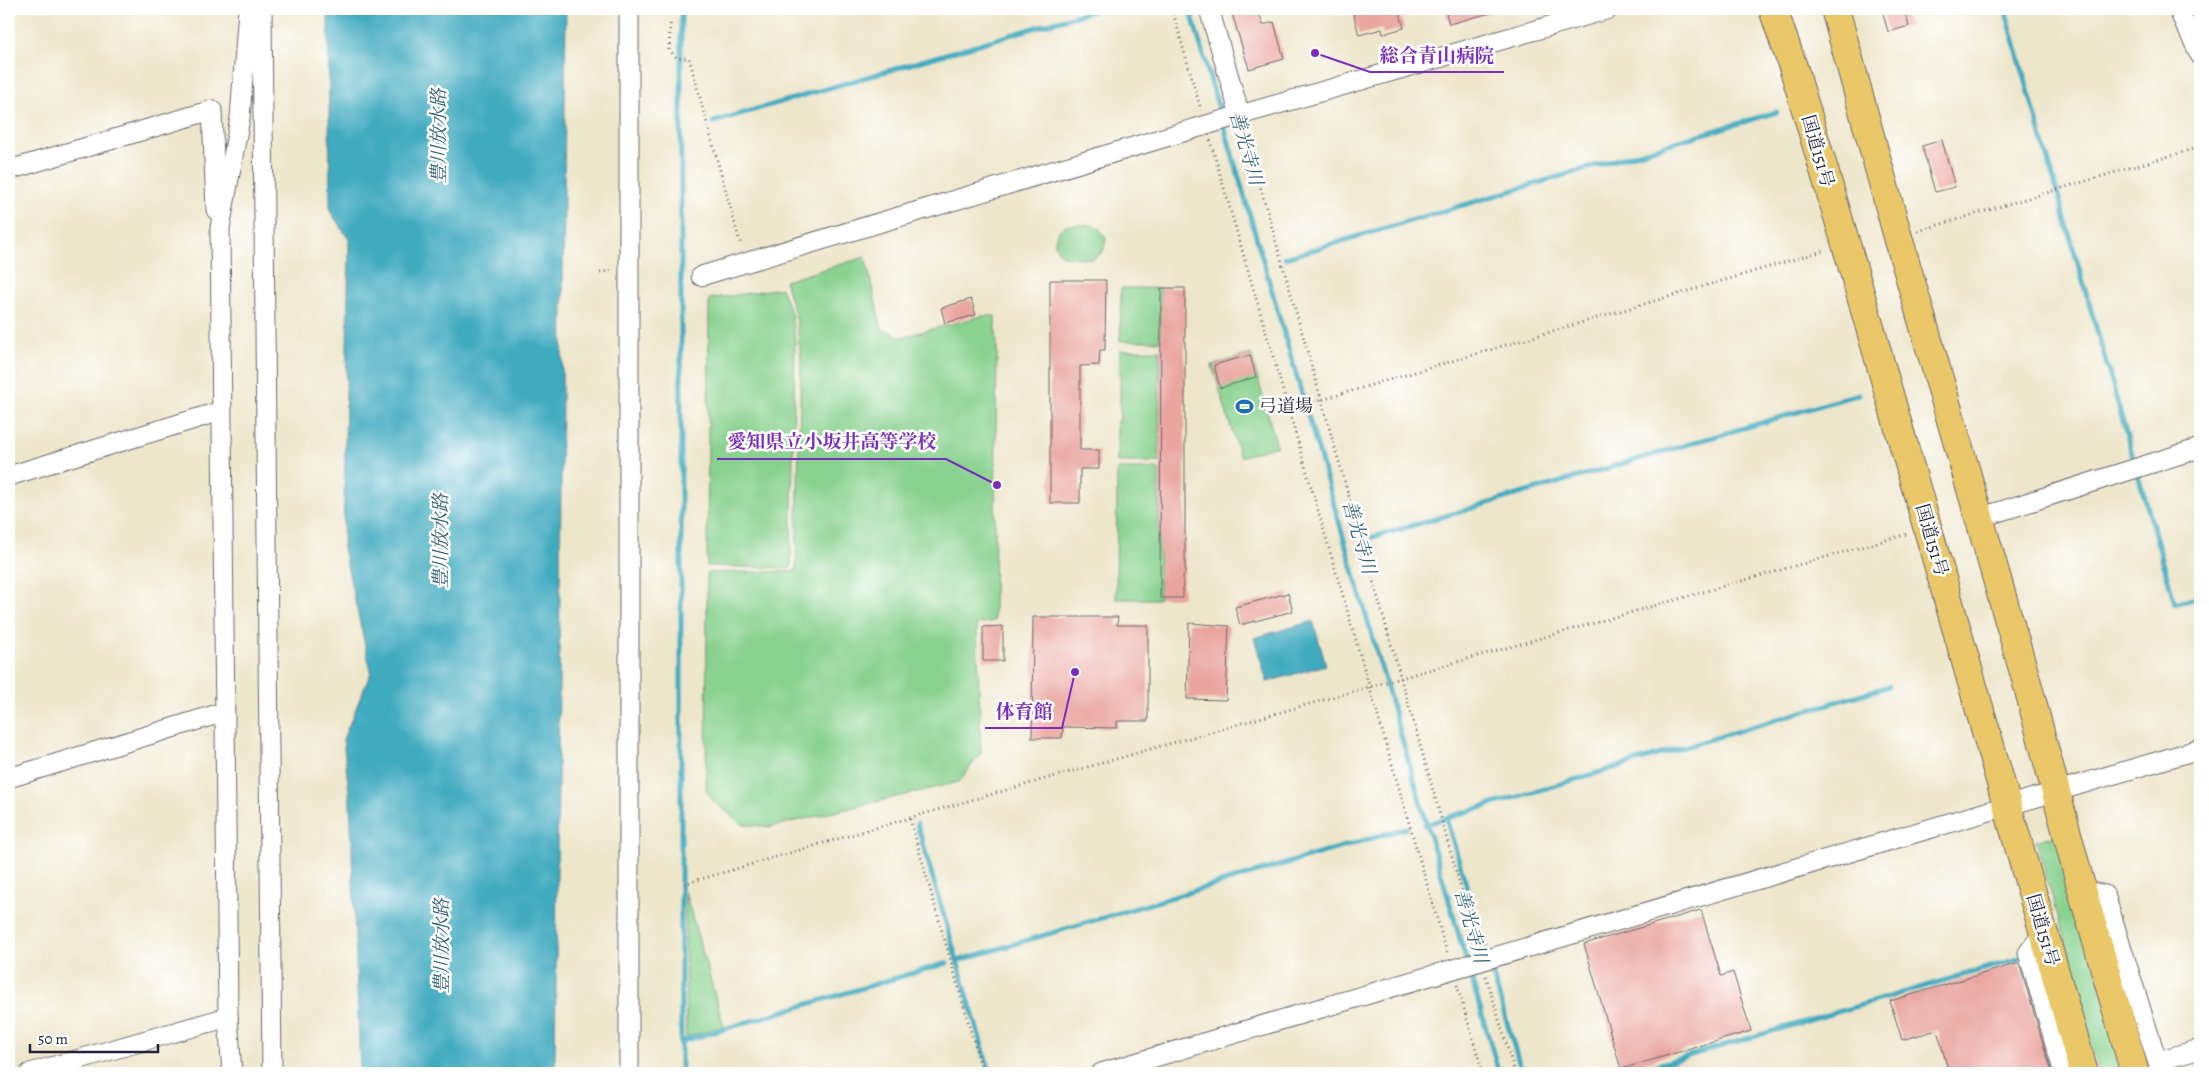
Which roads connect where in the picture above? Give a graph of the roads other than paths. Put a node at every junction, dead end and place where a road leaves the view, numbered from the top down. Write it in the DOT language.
graph roads {
  1 [pos="248,9"];
  2 [pos="262,9"];
  3 [pos="629,9"];
  4 [pos="1209,9"];
  5 [pos="1609,9"];
  6 [pos="1773,9"];
  7 [pos="1834,9"];
  8 [pos="2178,9"];
  9 [pos="2200,55"];
  10 [pos="1235,117"];
  11 [pos="9,170"];
  12 [pos="220,228"];
  13 [pos="701,276"];
  14 [pos="221,411"];
  15 [pos="2200,448"];
  16 [pos="9,476"];
  17 [pos="1979,518"];
  18 [pos="224,712"];
  19 [pos="2200,750"];
  20 [pos="9,778"];
  21 [pos="2056,792"];
  22 [pos="2008,806"];
  23 [pos="2043,932"];
  24 [pos="228,1017"];
  25 [pos="2200,1049"];
  26 [pos="2151,1069"];
  27 [pos="30,1073"];
  28 [pos="232,1073"];
  29 [pos="272,1073"];
  30 [pos="629,1073"];
  31 [pos="1101,1073"];
  32 [pos="2064,1073"];
  33 [pos="2084,1073"];
  1 -- 12 [label="street"];
  2 -- 29 [label="street"];
  3 -- 30 [label="street"];
  4 -- 10 [label="street"];
  5 -- 10 [label="street"];
  6 -- 22 [label="highway, 国道151号"];
  7 -- 17 [label="highway"];
  8 -- 9 [label="street"];
  10 -- 13 [label="street"];
  11 -- 12 [label="street"];
  12 -- 14 [label="street"];
  14 -- 16 [label="street"];
  14 -- 18 [label="street"];
  15 -- 17 [label="street"];
  17 -- 21 [label="highway"];
  18 -- 20 [label="street"];
  18 -- 24 [label="street"];
  19 -- 21 [label="street"];
  21 -- 22 [label="street"];
  21 -- 26 [label="highway"];
  22 -- 23 [label="highway, 国道151号"];
  22 -- 31 [label="street"];
  23 -- 32 [label="street"];
  23 -- 33 [label="highway, 国道151号"];
  24 -- 27 [label="street"];
  24 -- 28 [label="street"];
  25 -- 26 [label="street"];
}
